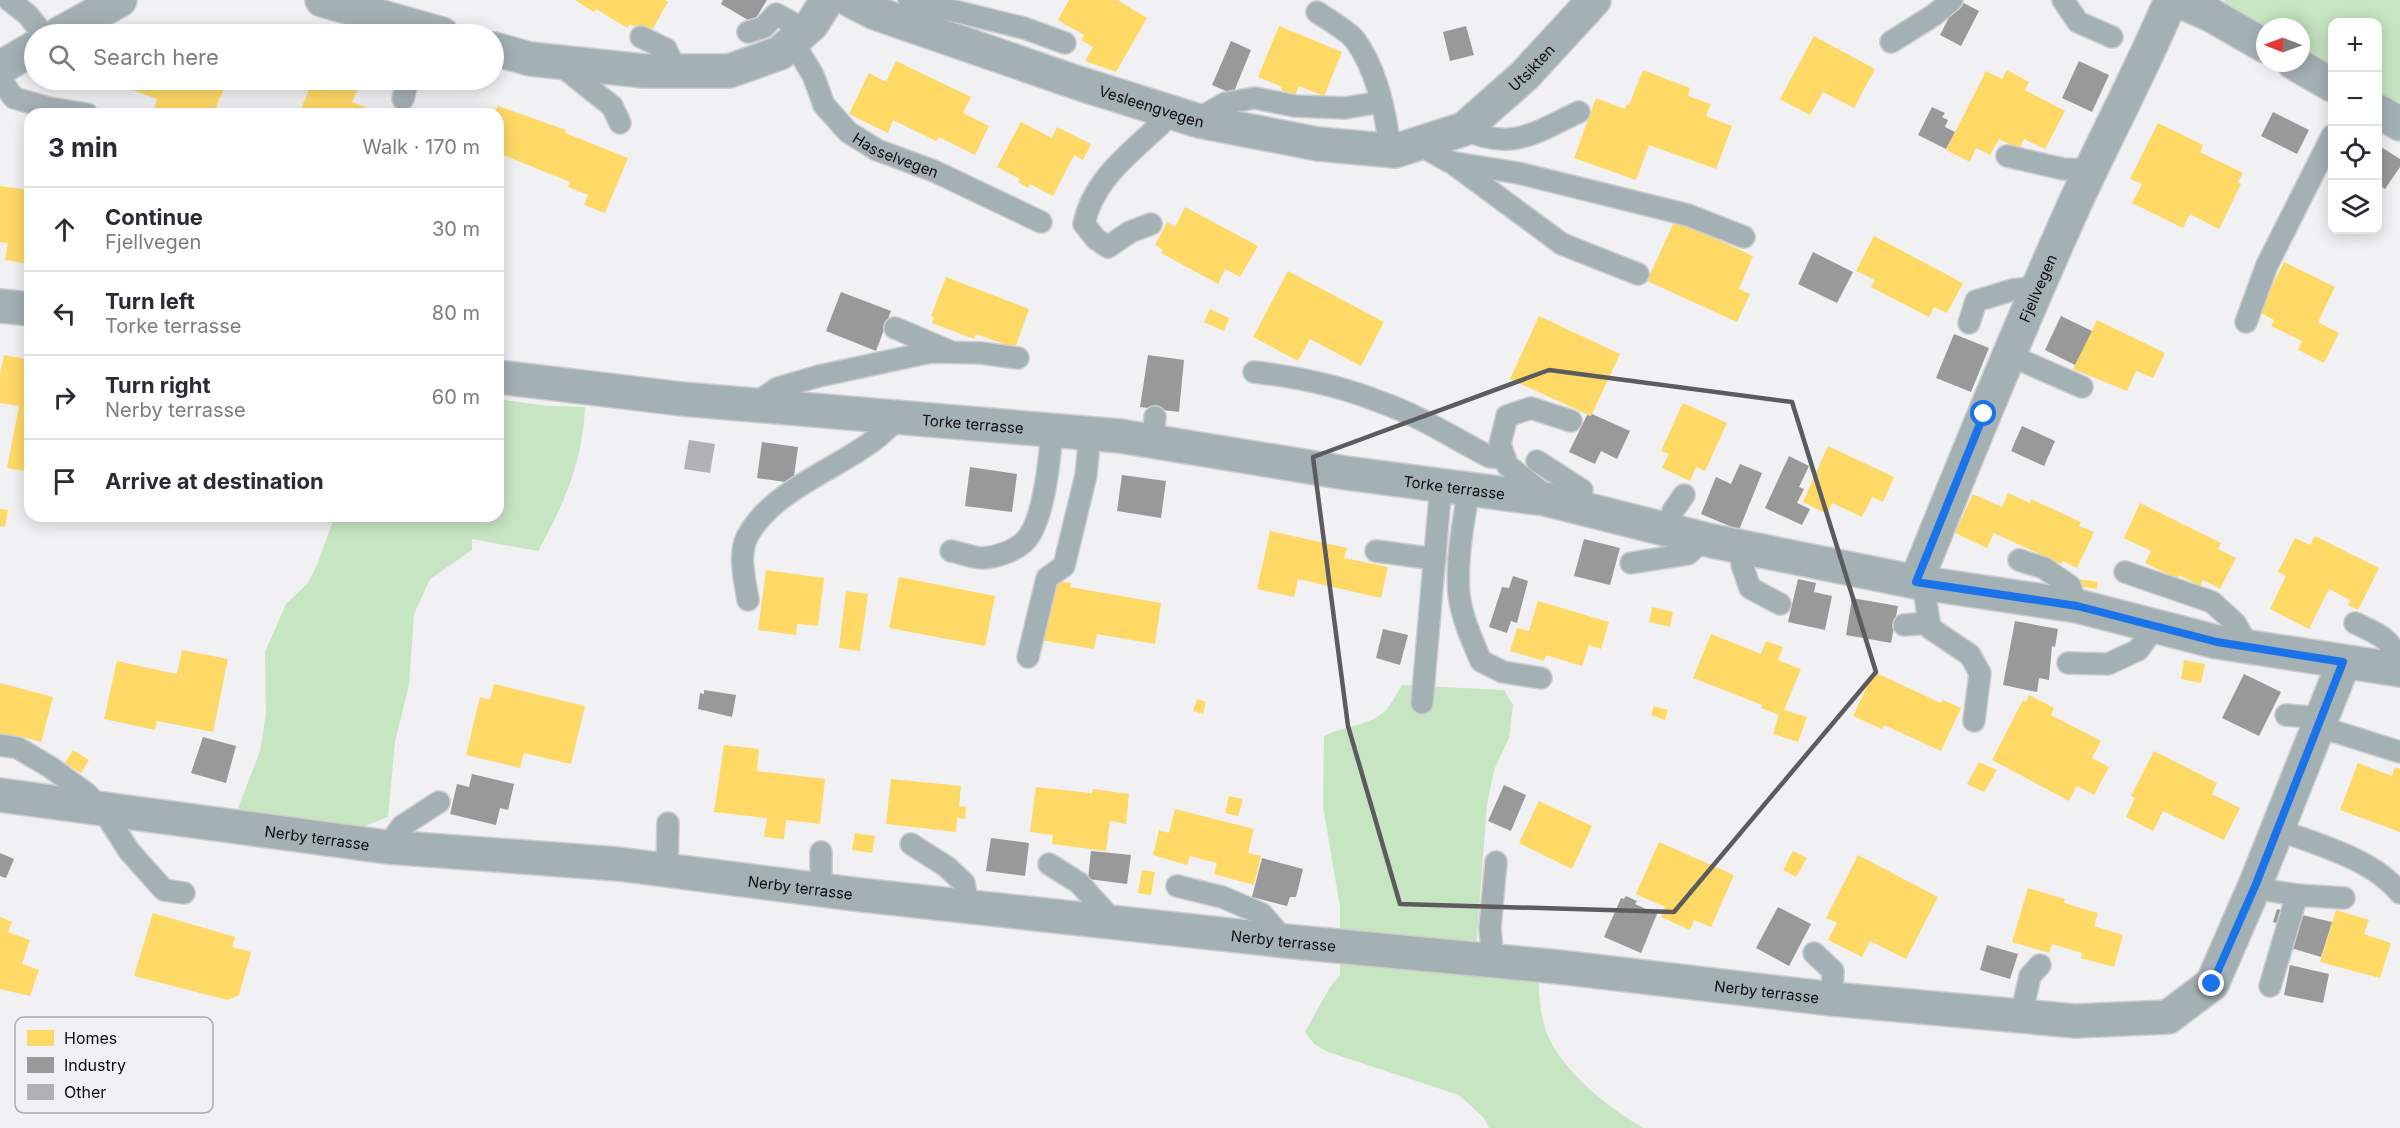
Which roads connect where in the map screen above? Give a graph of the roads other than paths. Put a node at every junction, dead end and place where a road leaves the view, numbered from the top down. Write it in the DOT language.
graph roads {
  1 [pos="9,0"];
  2 [pos="120,0"];
  3 [pos="322,0"];
  4 [pos="826,0"];
  5 [pos="852,0"];
  6 [pos="909,0"];
  7 [pos="1594,0"];
  8 [pos="1952,0"];
  9 [pos="2063,0"];
  10 [pos="2171,0"];
  11 [pos="2177,0"];
  12 [pos="1317,12"];
  13 [pos="35,24"];
  14 [pos="77,24"];
  15 [pos="401,24"];
  16 [pos="748,32"];
  17 [pos="799,36"];
  18 [pos="641,37"];
  19 [pos="2112,38"];
  20 [pos="2256,41"];
  21 [pos="1891,42"];
  22 [pos="1065,43"];
  23 [pos="504,52"];
  24 [pos="24,54"];
  25 [pos="556,62"];
  26 [pos="0,68"];
  27 [pos="676,71"];
  28 [pos="2310,72"];
  29 [pos="0,79"];
  30 [pos="2328,83"];
  31 [pos="1381,102"];
  32 [pos="49,108"];
  33 [pos="1579,112"];
  34 [pos="2382,113"];
  35 [pos="1184,116"];
  36 [pos="620,123"];
  37 [pos="2400,124"];
  38 [pos="1464,129"];
  39 [pos="2328,144"];
  40 [pos="1404,147"];
  41 [pos="2007,156"];
  42 [pos="1450,162"];
  43 [pos="2092,170"];
  44 [pos="1041,222"];
  45 [pos="1151,224"];
  46 [pos="1744,237"];
  47 [pos="1638,274"];
  48 [pos="2039,287"];
  49 [pos="0,306"];
  50 [pos="24,308"];
  51 [pos="2246,322"];
  52 [pos="1969,323"];
  53 [pos="895,328"];
  54 [pos="952,352"];
  55 [pos="2009,355"];
  56 [pos="1018,358"];
  57 [pos="1254,372"];
  58 [pos="504,378"];
  59 [pos="2082,387"];
  60 [pos="753,405"];
  61 [pos="898,419"];
  62 [pos="1571,421"];
  63 [pos="1052,430"];
  64 [pos="1090,433"];
  65 [pos="1505,458"];
  66 [pos="1537,461"];
  67 [pos="1455,487"];
  68 [pos="1684,495"];
  69 [pos="1564,504"];
  70 [pos="1669,530"];
  71 [pos="1704,539"];
  72 [pos="1741,547"];
  73 [pos="951,551"];
  74 [pos="1376,551"];
  75 [pos="1435,559"];
  76 [pos="2019,560"];
  77 [pos="1631,563"];
  78 [pos="2125,572"];
  79 [pos="1919,583"];
  80 [pos="748,600"];
  81 [pos="1780,604"];
  82 [pos="2077,606"];
  83 [pos="1929,623"];
  84 [pos="2355,623"];
  85 [pos="1904,625"];
  86 [pos="2156,626"];
  87 [pos="2249,647"];
  88 [pos="1028,657"];
  89 [pos="2343,662"];
  90 [pos="2068,663"];
  91 [pos="2400,670"];
  92 [pos="1541,678"];
  93 [pos="1422,703"];
  94 [pos="2286,715"];
  95 [pos="1974,721"];
  96 [pos="2319,722"];
  97 [pos="0,745"];
  98 [pos="2400,752"];
  99 [pos="0,795"];
  100 [pos="439,802"];
  101 [pos="103,810"];
  102 [pos="668,823"];
  103 [pos="2277,829"];
  104 [pos="911,844"];
  105 [pos="387,847"];
  106 [pos="821,852"];
  107 [pos="1496,862"];
  108 [pos="1049,864"];
  109 [pos="667,871"];
  110 [pos="2375,872"];
  111 [pos="2400,874"];
  112 [pos="1177,886"];
  113 [pos="2254,888"];
  114 [pos="821,890"];
  115 [pos="184,893"];
  116 [pos="2400,893"];
  117 [pos="2297,895"];
  118 [pos="2344,897"];
  119 [pos="968,906"];
  120 [pos="1113,921"];
  121 [pos="1285,941"];
  122 [pos="1814,954"];
  123 [pos="1493,961"];
  124 [pos="2040,965"];
  125 [pos="2270,986"];
  126 [pos="1832,999"];
  127 [pos="2021,1016"];
  1 -- 13 [label="lane"];
  2 -- 14 [label="street"];
  3 -- 15 [label="street"];
  4 -- 17 [label="street"];
  5 -- 35 [label="street, Vesleengvegen"];
  6 -- 22 [label="lane"];
  7 -- 38 [label="street, Utsikten"];
  8 -- 21 [label="lane"];
  9 -- 19 [label="lane"];
  10 -- 43 [label="street, Fjellvegen"];
  11 -- 20 [label="street"];
  12 -- 31 [label="lane"];
  16 -- 17 [label="lane"];
  17 -- 27 [label="street"];
  17 -- 44 [label="lane, Hasselvegen"];
  18 -- 27 [label="lane"];
  23 -- 25 [label="street"];
  24 -- 26 [label="street"];
  25 -- 27 [label="street"];
  25 -- 36 [label="lane"];
  28 -- 30 [label="street"];
  29 -- 32 [label="lane"];
  31 -- 35 [label="lane"];
  31 -- 40 [label="lane"];
  33 -- 38 [label="lane"];
  34 -- 37 [label="street"];
  35 -- 40 [label="street, Vesleengvegen"];
  35 -- 45 [label="lane"];
  38 -- 40 [label="street, Vesleengvegen"];
  39 -- 51 [label="lane"];
  40 -- 42 [label="lane"];
  41 -- 43 [label="lane"];
  42 -- 46 [label="lane"];
  42 -- 47 [label="lane"];
  43 -- 48 [label="street, Fjellvegen"];
  48 -- 52 [label="lane"];
  48 -- 55 [label="street, Fjellvegen"];
  49 -- 50 [label="street"];
  53 -- 54 [label="lane"];
  54 -- 56 [label="lane"];
  54 -- 60 [label="lane"];
  55 -- 59 [label="lane"];
  55 -- 79 [label="street, Fjellvegen"];
  57 -- 65 [label="lane"];
  58 -- 60 [label="street, Torke terrasse"];
  60 -- 61 [label="street, Torke terrasse"];
  61 -- 63 [label="street, Torke terrasse"];
  61 -- 80 [label="lane"];
  62 -- 65 [label="lane"];
  63 -- 64 [label="street, Torke terrasse"];
  63 -- 73 [label="lane"];
  64 -- 67 [label="street, Torke terrasse"];
  64 -- 88 [label="lane"];
  65 -- 69 [label="lane"];
  66 -- 69 [label="lane"];
  67 -- 69 [label="street, Torke terrasse"];
  67 -- 75 [label="lane"];
  67 -- 92 [label="lane"];
  68 -- 70 [label="lane"];
  69 -- 70 [label="street, Torke terrasse"];
  70 -- 71 [label="street, Torke terrasse"];
  71 -- 72 [label="street, Torke terrasse"];
  71 -- 77 [label="lane"];
  72 -- 79 [label="street, Torke terrasse"];
  72 -- 81 [label="lane"];
  74 -- 75 [label="lane"];
  75 -- 93 [label="lane"];
  76 -- 82 [label="lane"];
  78 -- 87 [label="lane"];
  79 -- 82 [label="street, Torke terrasse"];
  79 -- 83 [label="lane"];
  82 -- 86 [label="street, Torke terrasse"];
  83 -- 85 [label="lane"];
  83 -- 95 [label="lane"];
  84 -- 91 [label="lane"];
  86 -- 87 [label="street, Torke terrasse"];
  86 -- 90 [label="lane"];
  87 -- 89 [label="street, Torke terrasse"];
  89 -- 91 [label="street, Torke terrasse"];
  89 -- 96 [label="street, Nerby terrasse"];
  94 -- 96 [label="lane"];
  96 -- 98 [label="lane"];
  96 -- 103 [label="street, Nerby terrasse"];
  97 -- 101 [label="lane"];
  99 -- 101 [label="street, Nerby terrasse"];
  100 -- 105 [label="lane"];
  101 -- 105 [label="street, Nerby terrasse"];
  101 -- 115 [label="lane"];
  102 -- 109 [label="lane"];
  103 -- 110 [label="lane"];
  103 -- 113 [label="street, Nerby terrasse"];
  104 -- 119 [label="lane"];
  105 -- 109 [label="street, Nerby terrasse"];
  106 -- 114 [label="lane"];
  107 -- 123 [label="lane"];
  108 -- 120 [label="lane"];
  109 -- 114 [label="street, Nerby terrasse"];
  110 -- 111 [label="lane"];
  110 -- 116 [label="lane"];
  112 -- 121 [label="lane"];
  113 -- 117 [label="lane"];
  113 -- 127 [label="street, Nerby terrasse"];
  114 -- 119 [label="street, Nerby terrasse"];
  117 -- 118 [label="lane"];
  117 -- 125 [label="lane"];
  119 -- 120 [label="street, Nerby terrasse"];
  120 -- 121 [label="street, Nerby terrasse"];
  121 -- 123 [label="street, Nerby terrasse"];
  122 -- 126 [label="lane"];
  123 -- 126 [label="street, Nerby terrasse"];
  124 -- 127 [label="lane"];
  126 -- 127 [label="street, Nerby terrasse"];
}
